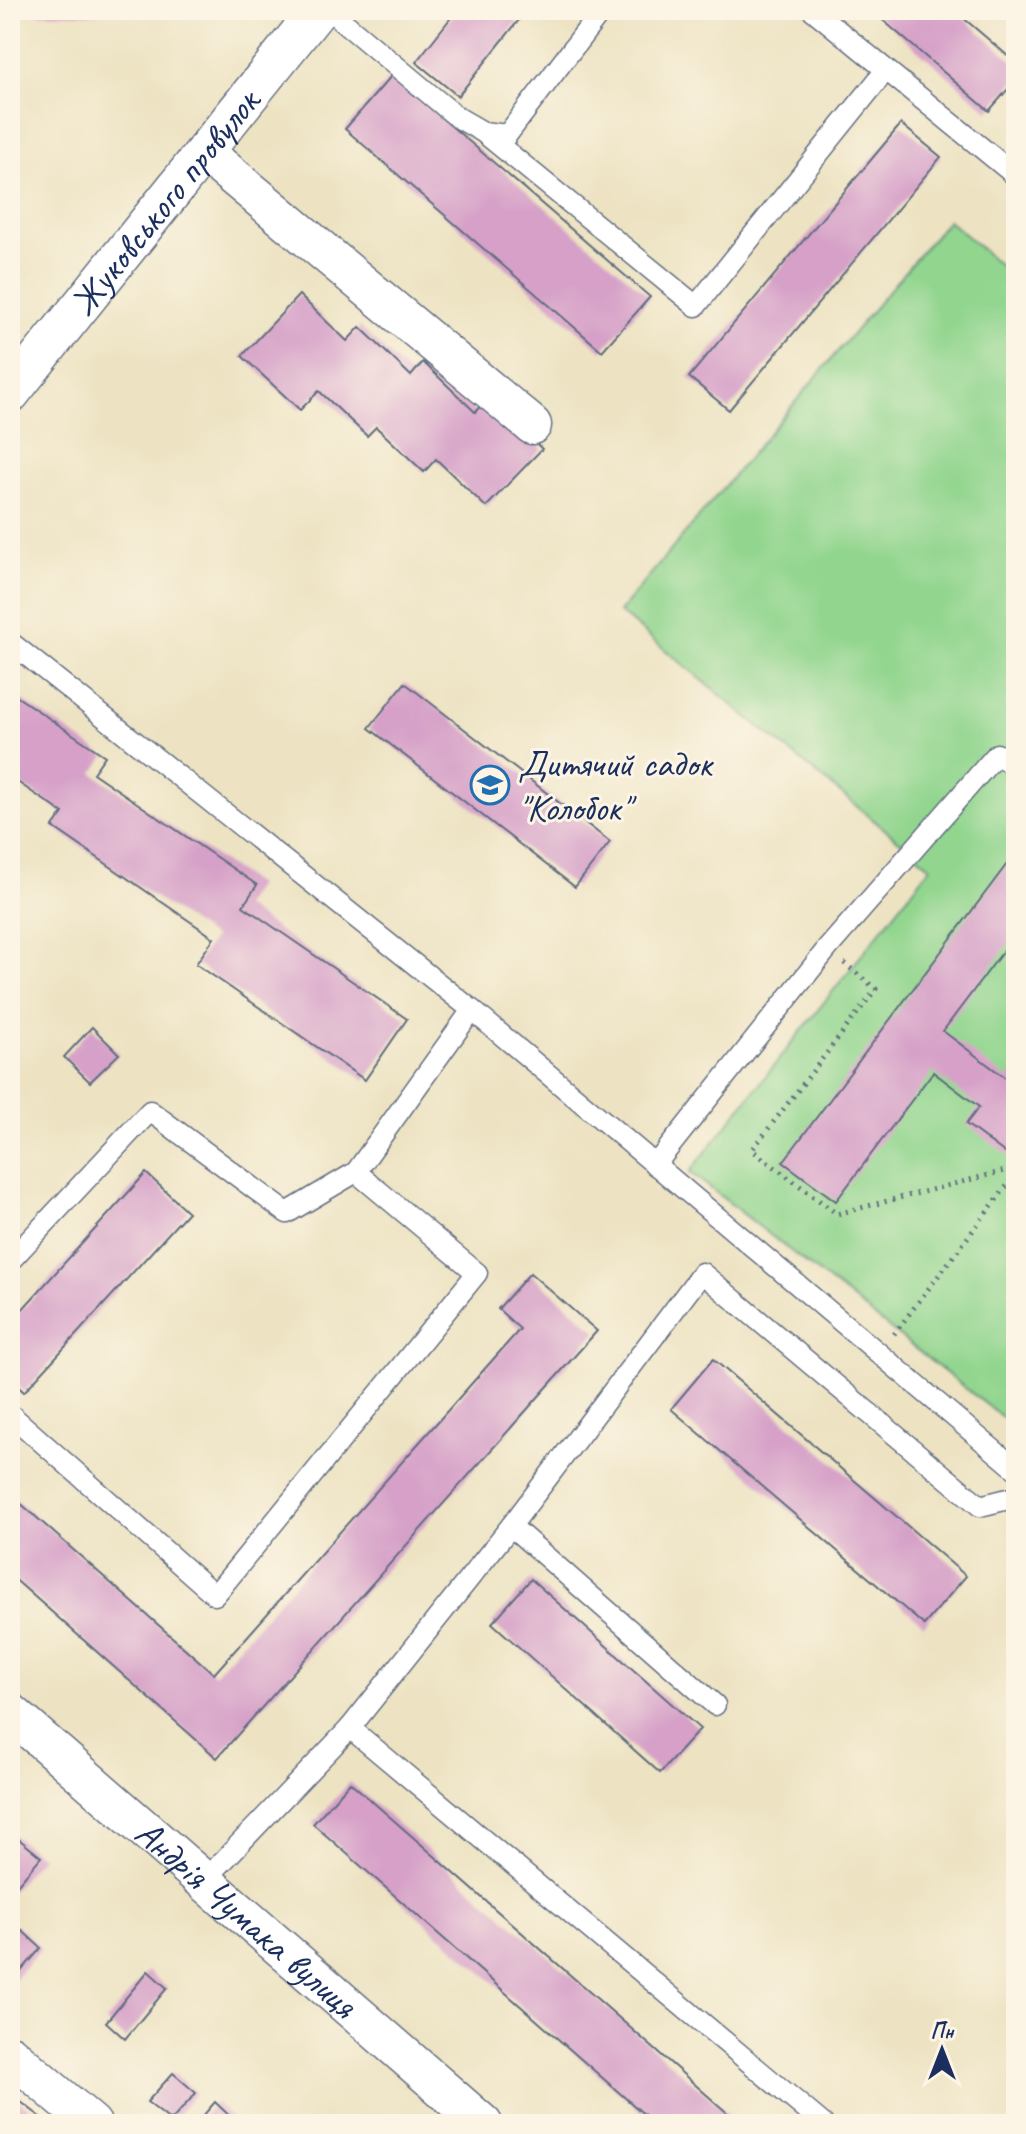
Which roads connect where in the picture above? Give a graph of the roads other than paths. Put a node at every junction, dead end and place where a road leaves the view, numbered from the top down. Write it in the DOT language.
graph roads {
  1 [pos="318,10"];
  2 [pos="329,10"];
  3 [pos="602,10"];
  4 [pos="813,10"];
  5 [pos="886,70"];
  6 [pos="483,132"];
  7 [pos="205,153"];
  8 [pos="1016,176"];
  9 [pos="10,394"];
  10 [pos="532,425"];
  11 [pos="10,642"];
  12 [pos="1016,768"];
  13 [pos="472,1010"];
  14 [pos="655,1165"];
  15 [pos="356,1172"];
  16 [pos="10,1261"];
  17 [pos="10,1414"];
  18 [pos="1016,1469"];
  19 [pos="1016,1497"];
  20 [pos="511,1526"];
  21 [pos="715,1705"];
  22 [pos="10,1712"];
  23 [pos="350,1728"];
  24 [pos="204,1881"];
  25 [pos="10,2054"];
  26 [pos="92,2124"];
  27 [pos="483,2124"];
  28 [pos="823,2124"];
  1 -- 7 [label="street, Жуковського провулок"];
  2 -- 6 [label="lane"];
  3 -- 6 [label="lane"];
  4 -- 5 [label="lane"];
  5 -- 6 [label="lane"];
  5 -- 8 [label="lane"];
  7 -- 9 [label="street, Жуковського провулок"];
  7 -- 10 [label="street"];
  11 -- 13 [label="lane"];
  12 -- 14 [label="lane"];
  13 -- 14 [label="lane"];
  13 -- 15 [label="lane"];
  14 -- 18 [label="lane"];
  15 -- 16 [label="lane"];
  15 -- 17 [label="lane"];
  19 -- 20 [label="lane"];
  20 -- 21 [label="lane"];
  20 -- 23 [label="lane"];
  22 -- 24 [label="street, Андрія Чумака вулиця"];
  23 -- 24 [label="lane"];
  23 -- 28 [label="lane"];
  24 -- 27 [label="street, Андрія Чумака вулиця"];
  25 -- 26 [label="street"];
}
